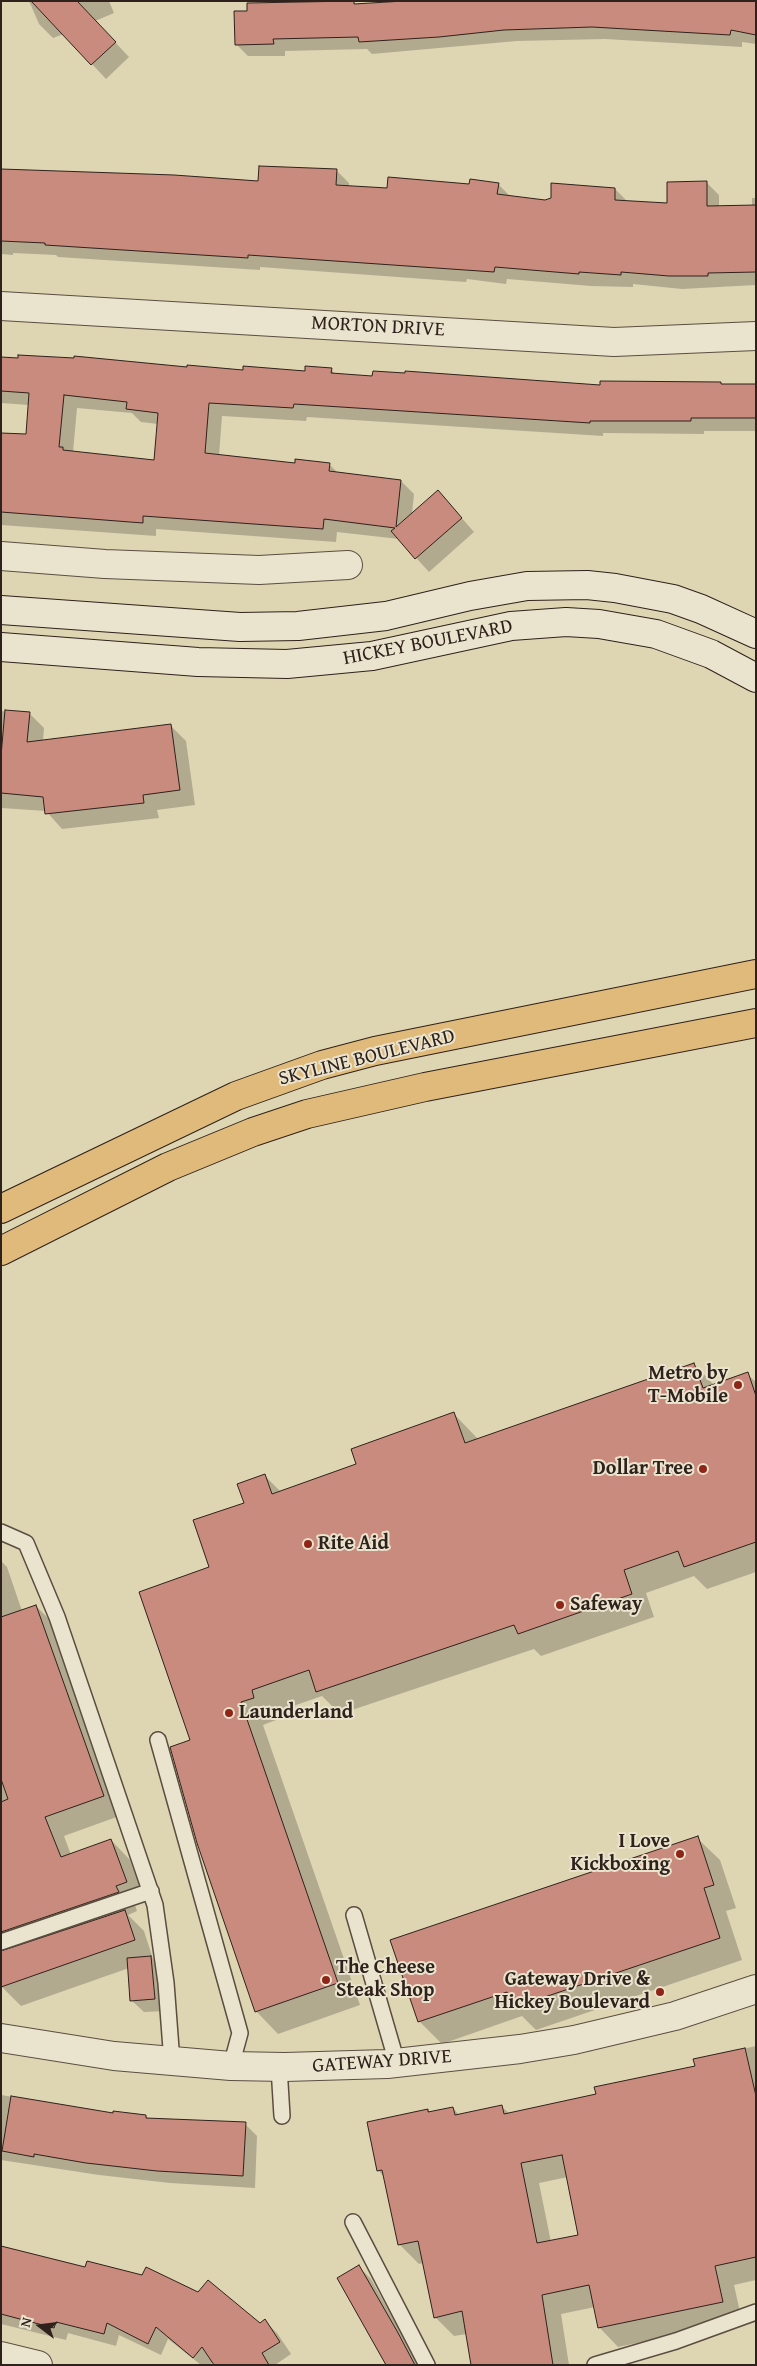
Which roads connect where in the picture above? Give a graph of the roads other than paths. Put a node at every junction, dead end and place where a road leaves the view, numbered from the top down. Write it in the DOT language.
graph roads {
  1 [pos="1,306"];
  2 [pos="756,336"];
  3 [pos="1,556"];
  4 [pos="348,564"];
  5 [pos="1,610"];
  6 [pos="756,634"];
  7 [pos="1,648"];
  8 [pos="756,678"];
  9 [pos="754,974"];
  10 [pos="756,1023"];
  11 [pos="695,1035"];
  12 [pos="756,1035"];
  13 [pos="1,1210"];
  14 [pos="1,1251"];
  15 [pos="1,1532"];
  16 [pos="158,1740"];
  17 [pos="151,1892"];
  18 [pos="354,1915"];
  19 [pos="1,1942"];
  20 [pos="756,1989"];
  21 [pos="1,2038"];
  22 [pos="172,2062"];
  23 [pos="397,2063"];
  24 [pos="231,2066"];
  25 [pos="279,2067"];
  26 [pos="282,2116"];
  27 [pos="353,2222"];
  28 [pos="756,2312"];
  29 [pos="1,2356"];
  30 [pos="38,2365"];
  31 [pos="427,2365"];
  32 [pos="595,2365"];
  1 -- 2 [label="street, MORTON DRIVE"];
  3 -- 4 [label="street"];
  5 -- 6 [label="street, HICKEY BOULEVARD"];
  7 -- 8 [label="street, HICKEY BOULEVARD"];
  9 -- 13 [label="main road, SKYLINE BOULEVARD"];
  10 -- 11 [label="main road, SKYLINE BOULEVARD"];
  11 -- 12 [label="main road"];
  11 -- 14 [label="main road, SKYLINE BOULEVARD"];
  15 -- 17 [label="lane"];
  16 -- 24 [label="lane"];
  17 -- 19 [label="lane"];
  17 -- 22 [label="lane"];
  18 -- 23 [label="lane"];
  20 -- 23 [label="street, GATEWAY DRIVE"];
  21 -- 22 [label="street, GATEWAY DRIVE"];
  22 -- 24 [label="street, GATEWAY DRIVE"];
  23 -- 25 [label="street, GATEWAY DRIVE"];
  24 -- 25 [label="street, GATEWAY DRIVE"];
  25 -- 26 [label="lane"];
  27 -- 31 [label="lane"];
  28 -- 32 [label="lane"];
  29 -- 30 [label="street"];
}
